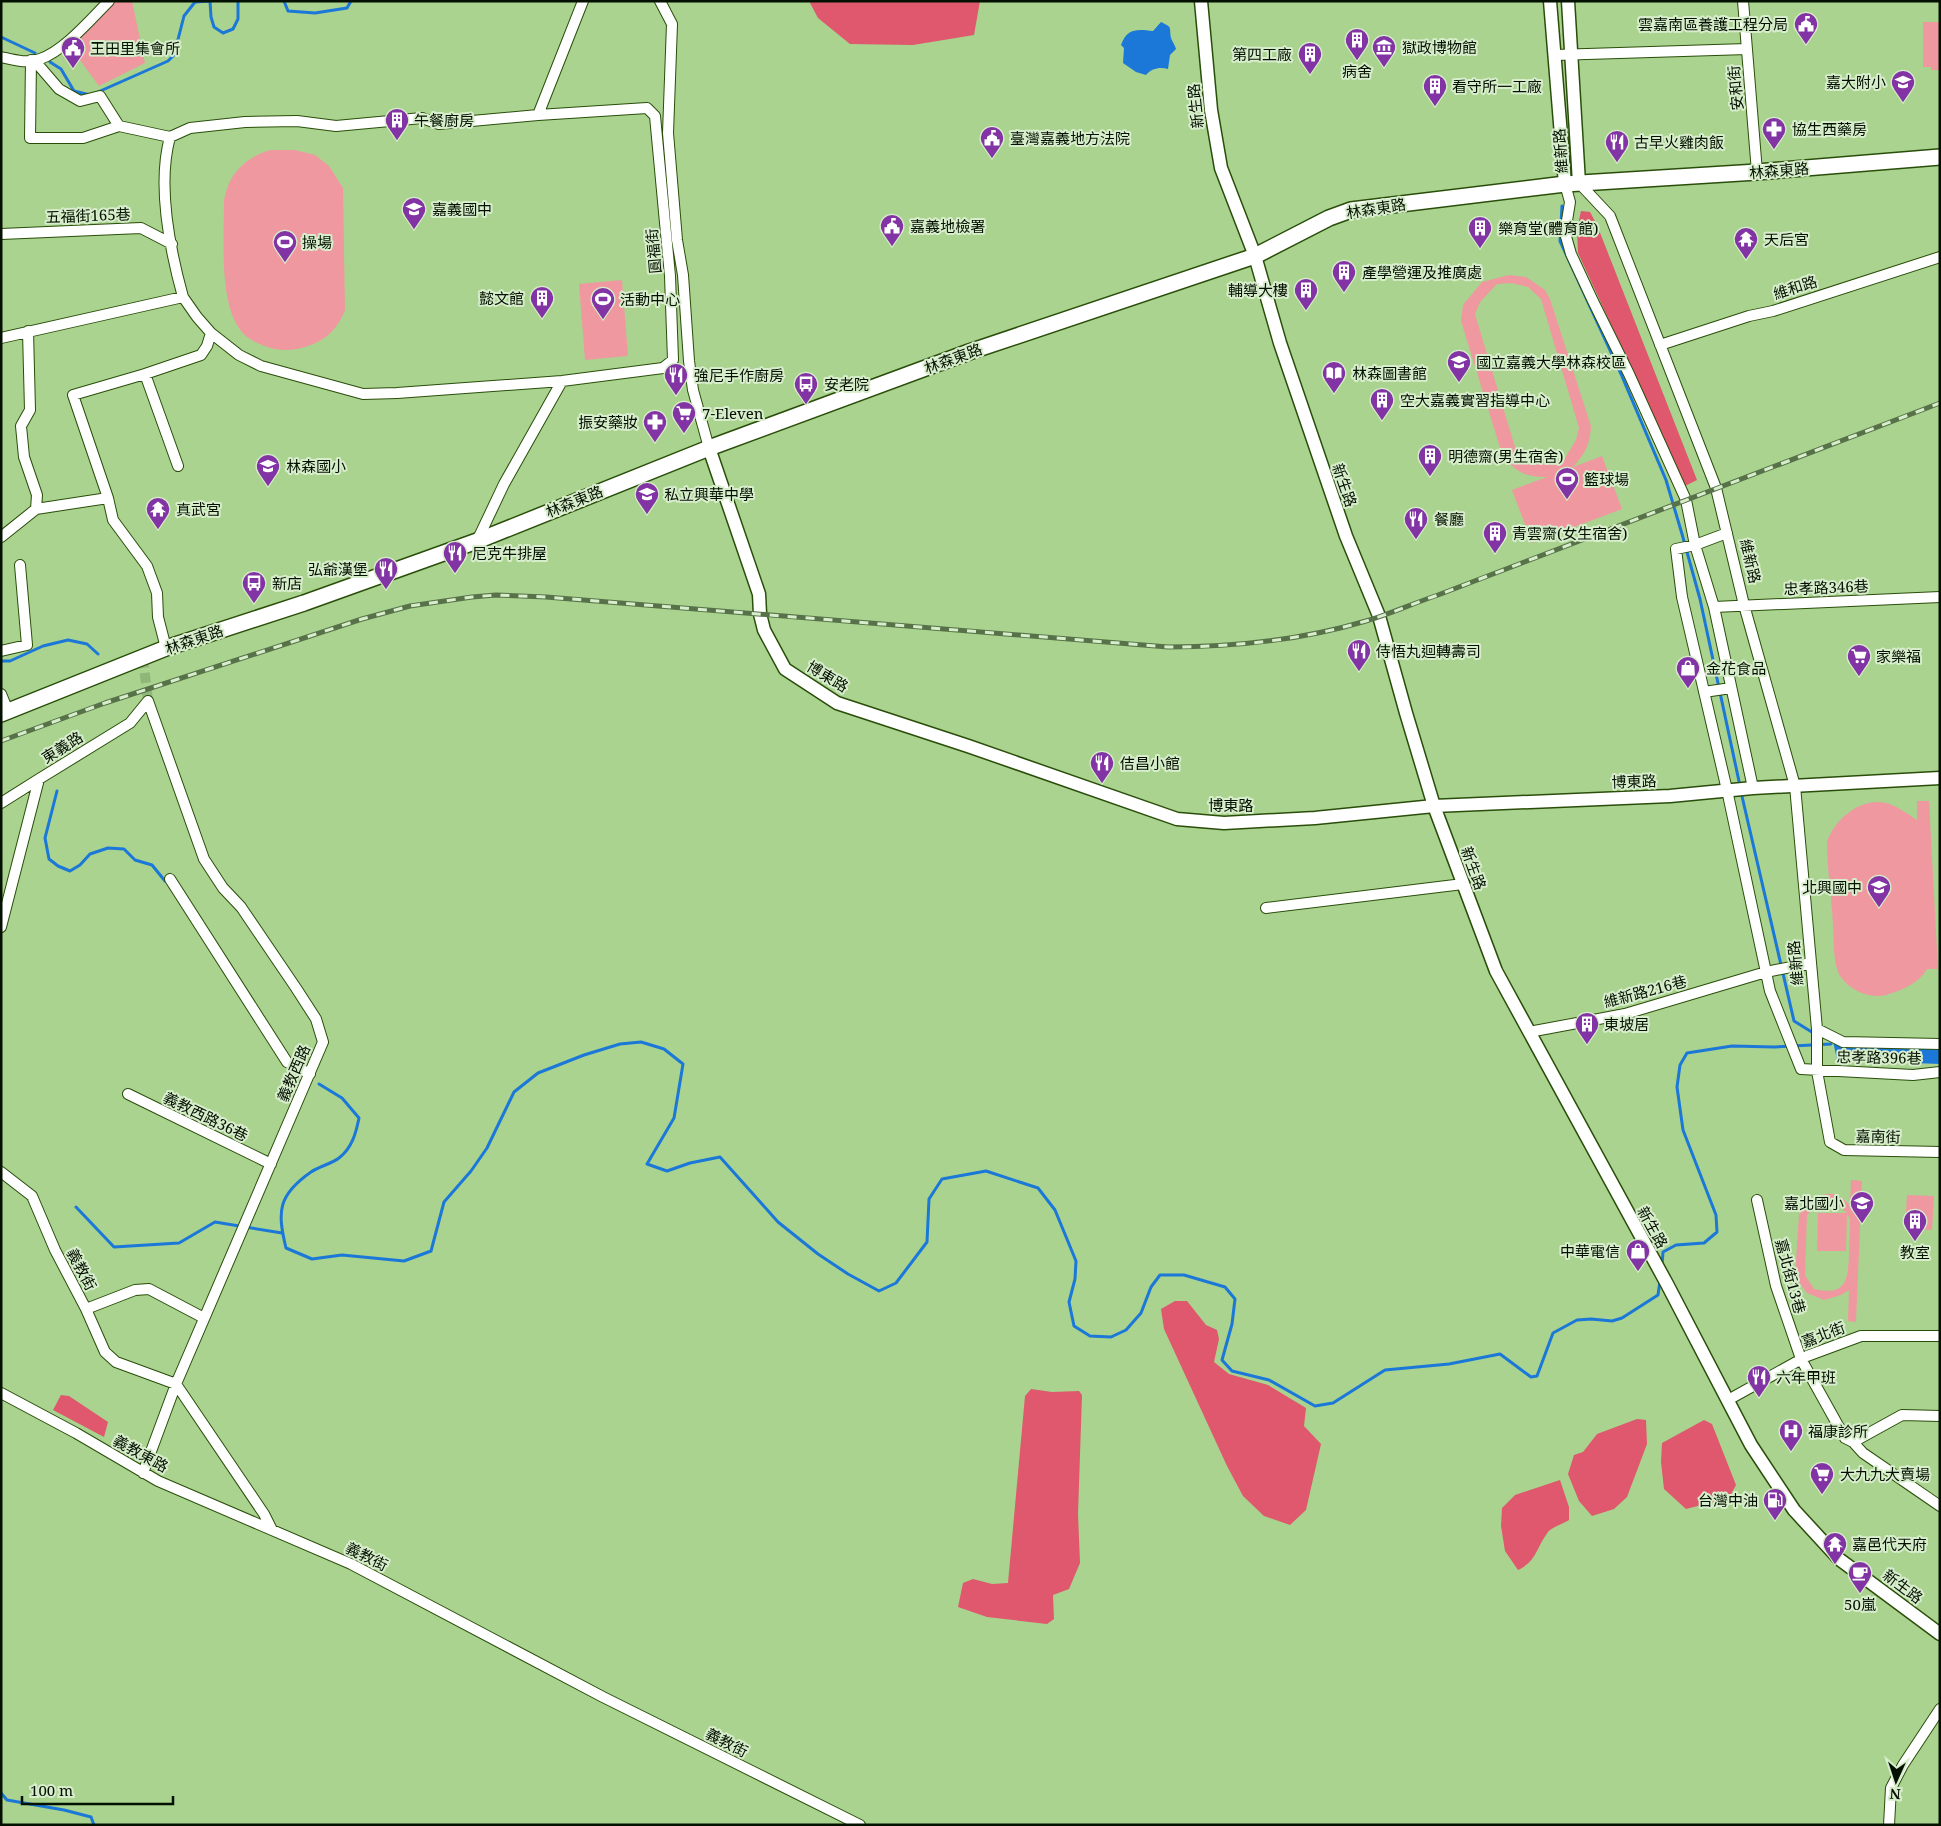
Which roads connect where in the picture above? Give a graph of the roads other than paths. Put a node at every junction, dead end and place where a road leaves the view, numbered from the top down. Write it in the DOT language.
graph roads {
  1 [pos="109,1"];
  2 [pos="583,1"];
  3 [pos="660,1"];
  4 [pos="1201,1"];
  5 [pos="1550,1"];
  6 [pos="1568,1"];
  7 [pos="1743,1"];
  8 [pos="1747,49"];
  9 [pos="1555,55"];
  10 [pos="1570,55"];
  11 [pos="1,57"];
  12 [pos="32,60"];
  13 [pos="538,115"];
  14 [pos="119,126"];
  15 [pos="170,136"];
  16 [pos="1940,157"];
  17 [pos="1757,172"];
  18 [pos="1572,183"];
  19 [pos="1,234"];
  20 [pos="172,244"];
  21 [pos="1255,256"];
  22 [pos="1940,257"];
  23 [pos="184,297"];
  24 [pos="28,331"];
  25 [pos="211,333"];
  26 [pos="1,338"];
  27 [pos="1660,345"];
  28 [pos="145,374"];
  29 [pos="562,381"];
  30 [pos="709,448"];
  31 [pos="178,466"];
  32 [pos="108,498"];
  33 [pos="36,509"];
  34 [pos="1728,533"];
  35 [pos="1,537"];
  36 [pos="477,541"];
  37 [pos="1695,545"];
  38 [pos="20,565"];
  39 [pos="1940,597"];
  40 [pos="1744,605"];
  41 [pos="1714,607"];
  42 [pos="166,648"];
  43 [pos="1,651"];
  44 [pos="1732,688"];
  45 [pos="1704,692"];
  46 [pos="1,694"];
  47 [pos="148,701"];
  48 [pos="5,712"];
  49 [pos="1940,778"];
  50 [pos="39,779"];
  51 [pos="1795,786"];
  52 [pos="1753,788"];
  53 [pos="1727,790"];
  54 [pos="1,803"];
  55 [pos="1434,806"];
  56 [pos="170,878"];
  57 [pos="1462,884"];
  58 [pos="1266,908"];
  59 [pos="1,927"];
  60 [pos="1811,963"];
  61 [pos="1766,972"];
  62 [pos="1817,1029"];
  63 [pos="1530,1032"];
  64 [pos="1940,1044"];
  65 [pos="1817,1071"];
  66 [pos="1940,1072"];
  67 [pos="310,1074"];
  68 [pos="128,1094"];
  69 [pos="1940,1152"];
  70 [pos="271,1164"];
  71 [pos="1,1172"];
  72 [pos="1757,1200"];
  73 [pos="86,1308"];
  74 [pos="204,1318"];
  75 [pos="1940,1336"];
  76 [pos="1800,1359"];
  77 [pos="176,1384"];
  78 [pos="1,1392"];
  79 [pos="1728,1400"];
  80 [pos="1940,1416"];
  81 [pos="1853,1442"];
  82 [pos="143,1473"];
  83 [pos="1940,1506"];
  84 [pos="272,1530"];
  85 [pos="1940,1634"];
  86 [pos="1940,1709"];
  87 [pos="860,1825"];
  88 [pos="1889,1825"];
  1 -- 12 [label="street"];
  2 -- 13 [label="street"];
  3 -- 30 [label="street, 圓福街"];
  4 -- 21 [label="street, 新生路"];
  5 -- 9 [label="street, 維新路"];
  6 -- 10 [label="street, 維新路"];
  7 -- 8 [label="street, 安和街"];
  8 -- 10 [label="street"];
  8 -- 17 [label="street, 安和街"];
  9 -- 10 [label="street"];
  9 -- 18 [label="street, 維新路"];
  10 -- 18 [label="street, 維新路"];
  11 -- 12 [label="street"];
  12 -- 14 [label="street"];
  12 -- 14 [label="street"];
  13 -- 15 [label="street"];
  13 -- 29 [label="street, 圓福街"];
  14 -- 15 [label="street"];
  15 -- 20 [label="street"];
  16 -- 17 [label="main road, 林森東路"];
  17 -- 18 [label="main road, 林森東路"];
  18 -- 21 [label="main road, 林森東路"];
  18 -- 27 [label="street, 維新路"];
  18 -- 37 [label="street"];
  19 -- 20 [label="street, 五福街165巷"];
  20 -- 23 [label="street"];
  21 -- 30 [label="main road, 林森東路"];
  21 -- 55 [label="street, 新生路"];
  22 -- 27 [label="street, 維和路"];
  23 -- 24 [label="street"];
  23 -- 25 [label="street"];
  24 -- 26 [label="street"];
  24 -- 33 [label="street"];
  25 -- 28 [label="street"];
  25 -- 29 [label="street"];
  27 -- 34 [label="street, 維新路"];
  28 -- 31 [label="street"];
  28 -- 32 [label="street"];
  29 -- 36 [label="street"];
  30 -- 36 [label="main road, 林森東路"];
  30 -- 55 [label="street, 博東路"];
  32 -- 33 [label="street"];
  32 -- 42 [label="street"];
  33 -- 35 [label="street"];
  34 -- 37 [label="street"];
  34 -- 40 [label="street, 維新路"];
  36 -- 42 [label="main road, 林森東路"];
  37 -- 41 [label="street"];
  37 -- 45 [label="street"];
  38 -- 43 [label="street"];
  39 -- 40 [label="street, 忠孝路346巷"];
  40 -- 41 [label="street, 忠孝路346巷"];
  40 -- 51 [label="street, 維新路"];
  41 -- 44 [label="street"];
  42 -- 48 [label="main road, 林森東路"];
  44 -- 45 [label="street"];
  44 -- 52 [label="street"];
  45 -- 53 [label="street"];
  46 -- 48 [label="street"];
  47 -- 50 [label="street, 東義路"];
  47 -- 67 [label="street, 義教西路"];
  49 -- 51 [label="street, 博東路"];
  50 -- 54 [label="street"];
  50 -- 59 [label="street, 東義路"];
  51 -- 52 [label="street, 博東路"];
  51 -- 60 [label="street, 維新路"];
  52 -- 53 [label="street, 博東路"];
  53 -- 55 [label="street, 博東路"];
  53 -- 61 [label="street"];
  55 -- 57 [label="street, 新生路"];
  56 -- 67 [label="street"];
  57 -- 58 [label="street"];
  57 -- 63 [label="street, 新生路"];
  60 -- 61 [label="street, 維新路216巷"];
  60 -- 62 [label="street, 維新路"];
  61 -- 63 [label="street, 維新路216巷"];
  61 -- 65 [label="street"];
  62 -- 64 [label="street"];
  62 -- 65 [label="street, 維新路"];
  63 -- 79 [label="street, 新生路"];
  65 -- 66 [label="street, 忠孝路396巷"];
  65 -- 69 [label="street, 嘉南街"];
  67 -- 70 [label="street, 義教西路"];
  68 -- 70 [label="street, 義教西路36巷"];
  70 -- 74 [label="street, 義教西路"];
  71 -- 73 [label="street, 義教街"];
  72 -- 76 [label="street, 嘉北街13巷"];
  73 -- 74 [label="street"];
  73 -- 77 [label="street, 義教街"];
  74 -- 77 [label="street, 義教西路"];
  75 -- 76 [label="street, 嘉北街"];
  76 -- 79 [label="street, 嘉北街"];
  76 -- 81 [label="street, 嘉北街13巷"];
  77 -- 82 [label="street, 義教西路"];
  77 -- 84 [label="street"];
  78 -- 82 [label="street, 義教東路"];
  79 -- 85 [label="street, 新生路"];
  80 -- 81 [label="street"];
  81 -- 83 [label="street, 嘉北街13巷"];
  82 -- 84 [label="street, 義教東路"];
  84 -- 87 [label="street, 義教街"];
  86 -- 88 [label="street"];
}
